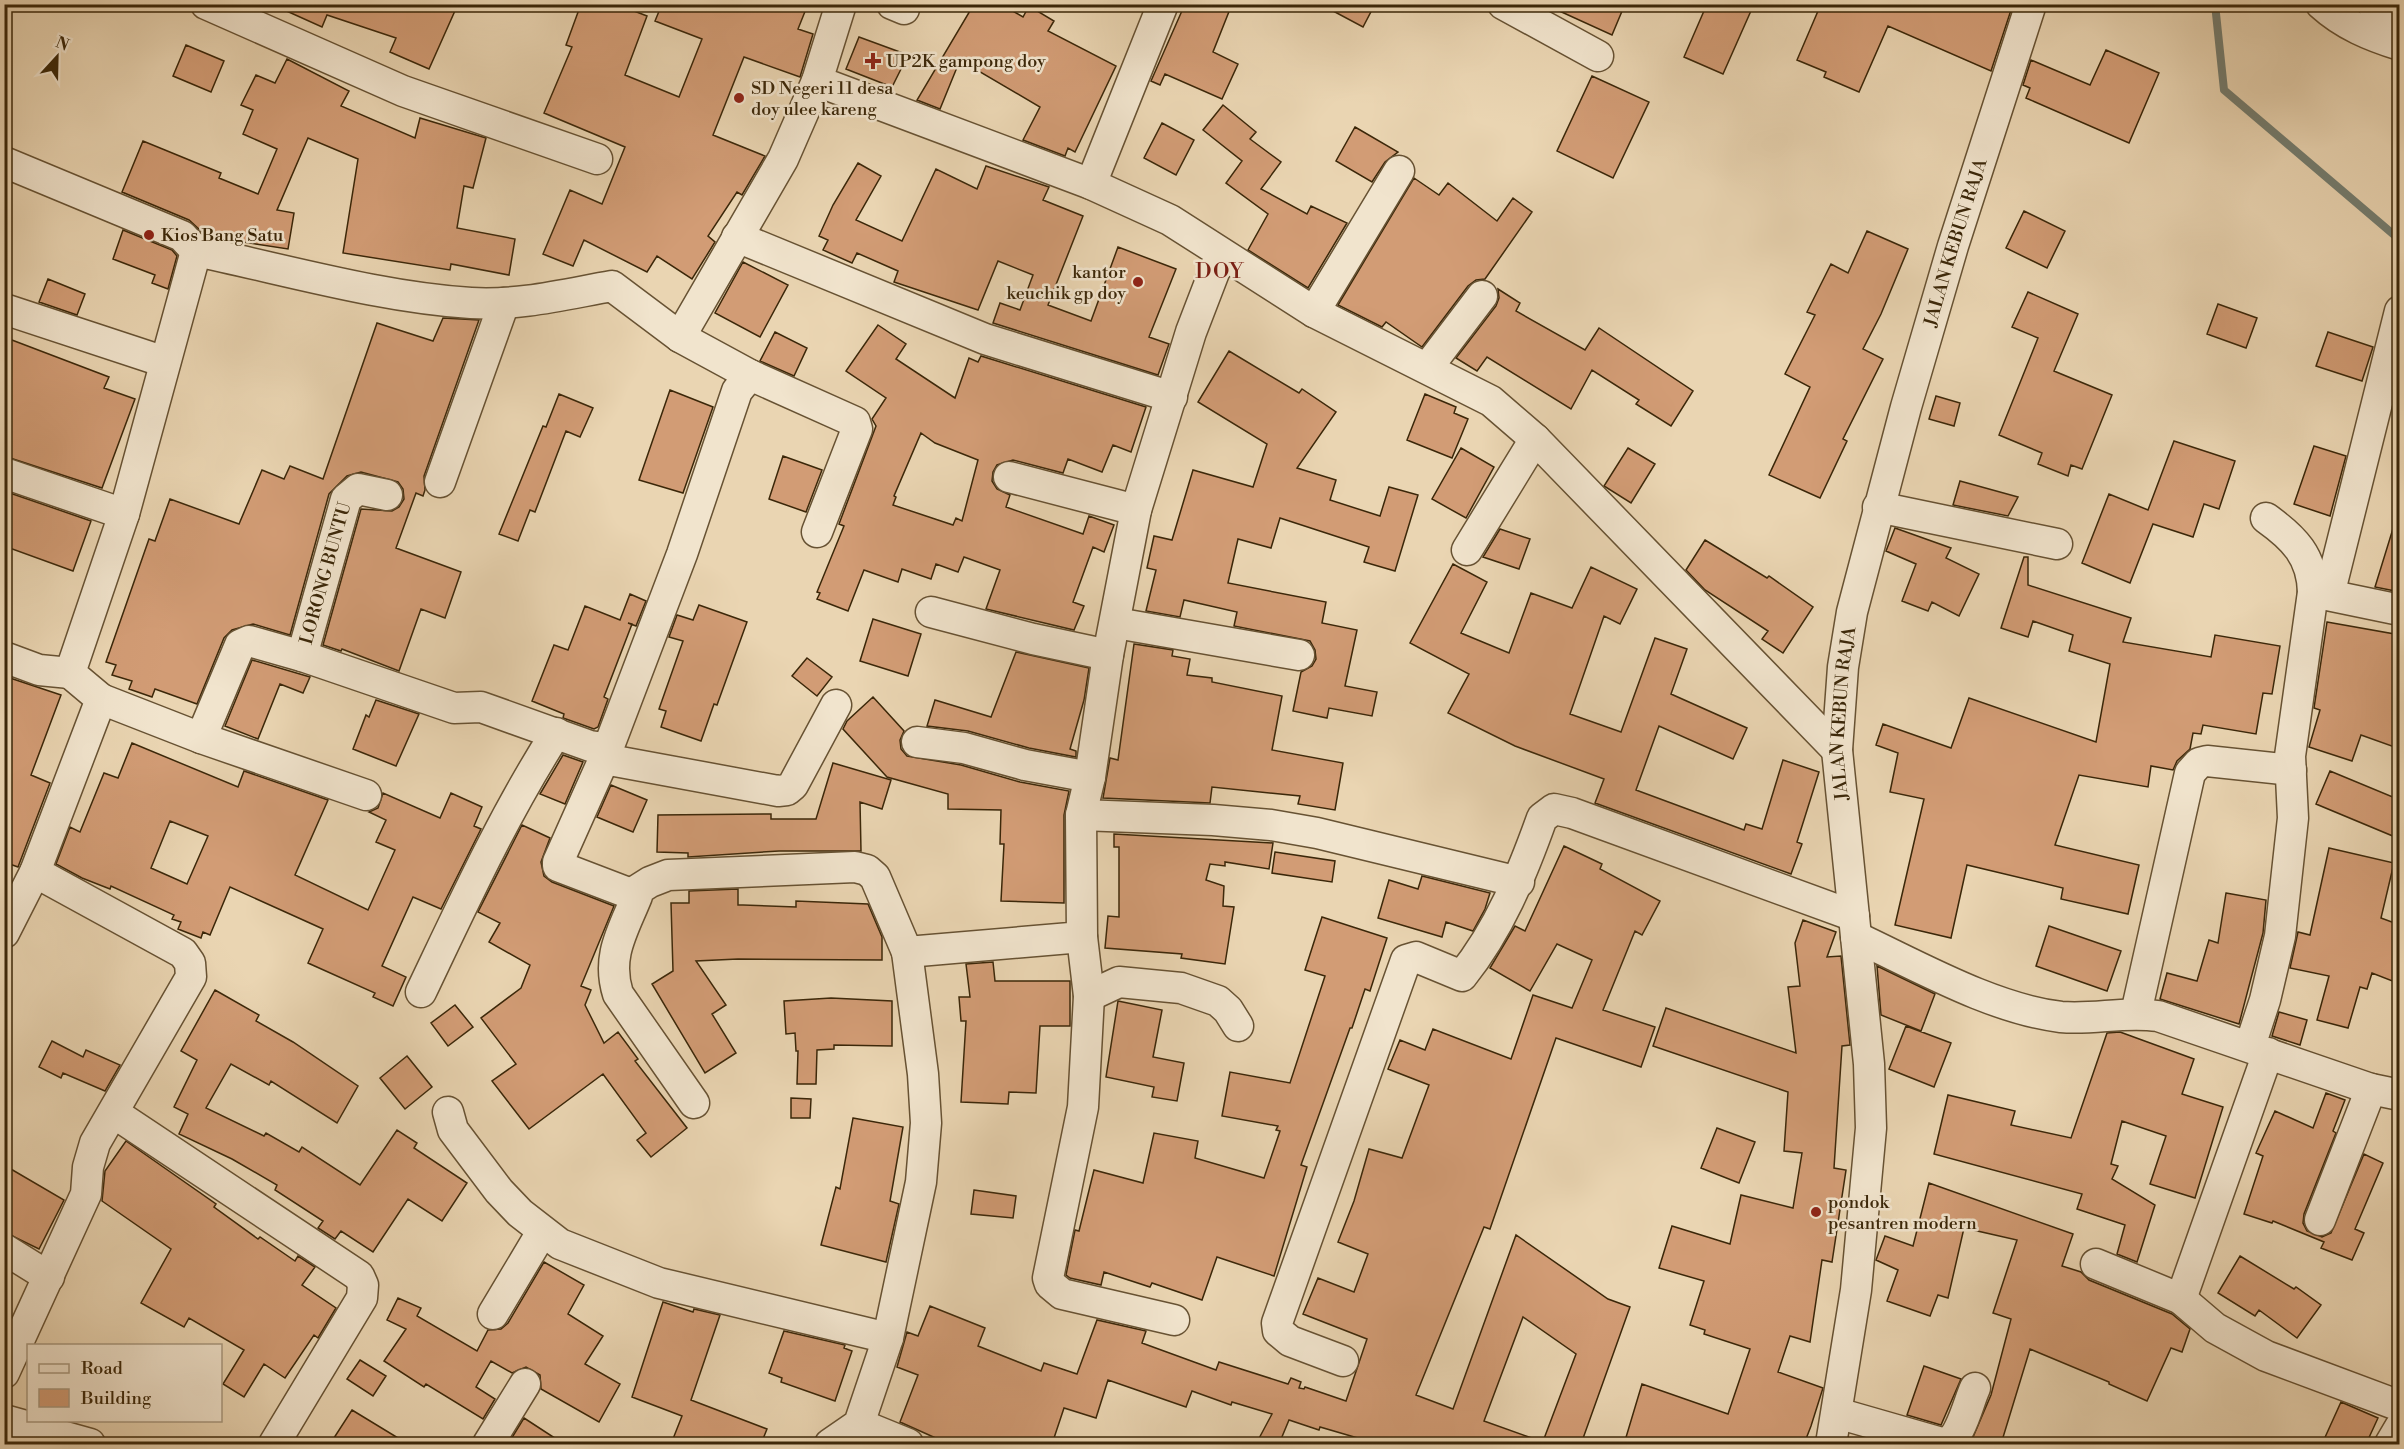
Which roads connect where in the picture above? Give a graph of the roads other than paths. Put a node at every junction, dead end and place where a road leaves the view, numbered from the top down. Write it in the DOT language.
graph roads {
  1 [pos="206,4"];
  2 [pos="841,4"];
  3 [pos="1163,4"];
  4 [pos="1503,4"];
  5 [pos="2031,4"];
  6 [pos="2321,4"];
  7 [pos="2372,4"];
  8 [pos="253,13"];
  9 [pos="2400,19"];
  10 [pos="2400,45"];
  11 [pos="1598,56"];
  12 [pos="817,81"];
  13 [pos="597,159"];
  14 [pos="4,162"];
  15 [pos="1399,171"];
  16 [pos="1090,184"];
  17 [pos="737,237"];
  18 [pos="196,251"];
  19 [pos="1221,254"];
  20 [pos="1482,296"];
  21 [pos="504,303"];
  22 [pos="4,309"];
  23 [pos="2400,311"];
  24 [pos="1314,312"];
  25 [pos="680,337"];
  26 [pos="165,362"];
  27 [pos="1428,367"];
  28 [pos="750,375"];
  29 [pos="1172,397"];
  30 [pos="1535,439"];
  31 [pos="4,473"];
  32 [pos="1009,477"];
  33 [pos="440,482"];
  34 [pos="387,495"];
  35 [pos="1878,507"];
  36 [pos="1136,510"];
  37 [pos="124,514"];
  38 [pos="2266,518"];
  39 [pos="817,532"];
  40 [pos="2057,544"];
  41 [pos="1467,550"];
  42 [pos="2321,594"];
  43 [pos="2400,610"];
  44 [pos="931,612"];
  45 [pos="1116,623"];
  46 [pos="1108,655"];
  47 [pos="1299,655"];
  48 [pos="302,656"];
  49 [pos="4,657"];
  50 [pos="70,673"];
  51 [pos="101,699"];
  52 [pos="836,705"];
  53 [pos="556,733"];
  54 [pos="201,738"];
  55 [pos="917,742"];
  56 [pos="1838,750"];
  57 [pos="604,759"];
  58 [pos="2291,770"];
  59 [pos="1090,777"];
  60 [pos="366,795"];
  61 [pos="1081,815"];
  62 [pos="35,872"];
  63 [pos="1519,882"];
  64 [pos="631,894"];
  65 [pos="1855,926"];
  66 [pos="4,933"];
  67 [pos="1082,937"];
  68 [pos="907,952"];
  69 [pos="421,992"];
  70 [pos="1089,996"];
  71 [pos="2136,1013"];
  72 [pos="1238,1026"];
  73 [pos="2259,1049"];
  74 [pos="2386,1092"];
  75 [pos="694,1103"];
  76 [pos="448,1112"];
  77 [pos="114,1113"];
  78 [pos="2320,1220"];
  79 [pos="542,1232"];
  80 [pos="4,1249"];
  81 [pos="2096,1264"];
  82 [pos="49,1277"];
  83 [pos="2181,1299"];
  84 [pos="493,1314"];
  85 [pos="1174,1320"];
  86 [pos="888,1338"];
  87 [pos="1343,1361"];
  88 [pos="4,1373"];
  89 [pos="525,1384"];
  90 [pos="1975,1388"];
  91 [pos="2400,1406"];
  92 [pos="1837,1413"];
  93 [pos="4,1420"];
  94 [pos="859,1424"];
  95 [pos="2400,1427"];
  96 [pos="90,1444"];
  97 [pos="274,1444"];
  98 [pos="488,1444"];
  99 [pos="830,1444"];
  100 [pos="908,1444"];
  101 [pos="1831,1444"];
  102 [pos="2390,1444"];
  1 -- 8 [label="street"];
  2 -- 12 [label="street"];
  3 -- 16 [label="street"];
  4 -- 11 [label="street"];
  5 -- 35 [label="street, JALAN KEBUN RAJA"];
  6 -- 10 [label="street"];
  7 -- 9 [label="street"];
  8 -- 13 [label="street"];
  12 -- 16 [label="street"];
  12 -- 17 [label="street"];
  14 -- 18 [label="street"];
  15 -- 24 [label="street"];
  16 -- 19 [label="street"];
  17 -- 25 [label="street"];
  17 -- 29 [label="street"];
  18 -- 21 [label="street"];
  18 -- 26 [label="street"];
  19 -- 24 [label="street"];
  19 -- 29 [label="street"];
  20 -- 27 [label="street"];
  21 -- 25 [label="street"];
  21 -- 33 [label="street"];
  22 -- 26 [label="street"];
  23 -- 42 [label="street"];
  24 -- 27 [label="street"];
  25 -- 28 [label="street"];
  26 -- 37 [label="street"];
  27 -- 30 [label="street"];
  28 -- 39 [label="street"];
  28 -- 57 [label="street"];
  29 -- 36 [label="street"];
  30 -- 41 [label="street"];
  30 -- 56 [label="street"];
  31 -- 37 [label="street"];
  32 -- 36 [label="street"];
  34 -- 48 [label="street, LORONG BUNTU"];
  35 -- 40 [label="street"];
  35 -- 56 [label="street, JALAN KEBUN RAJA"];
  36 -- 45 [label="street"];
  37 -- 50 [label="street"];
  38 -- 42 [label="street"];
  42 -- 43 [label="street"];
  42 -- 58 [label="street"];
  44 -- 46 [label="street"];
  45 -- 46 [label="street"];
  45 -- 47 [label="street"];
  46 -- 59 [label="street"];
  48 -- 53 [label="street"];
  48 -- 54 [label="street"];
  49 -- 50 [label="street"];
  50 -- 51 [label="street"];
  51 -- 54 [label="street"];
  51 -- 62 [label="street"];
  52 -- 57 [label="street"];
  53 -- 57 [label="street"];
  53 -- 69 [label="street"];
  54 -- 60 [label="street"];
  55 -- 59 [label="street"];
  56 -- 65 [label="street, JALAN KEBUN RAJA"];
  57 -- 64 [label="street"];
  58 -- 71 [label="street"];
  58 -- 73 [label="street"];
  59 -- 61 [label="street"];
  61 -- 63 [label="street"];
  61 -- 67 [label="street"];
  62 -- 66 [label="street"];
  62 -- 77 [label="street"];
  63 -- 65 [label="street"];
  63 -- 87 [label="street"];
  64 -- 68 [label="street"];
  64 -- 75 [label="street"];
  65 -- 71 [label="street"];
  65 -- 92 [label="street, JALAN KEBUN RAJA"];
  67 -- 68 [label="street"];
  67 -- 70 [label="street"];
  68 -- 86 [label="street"];
  70 -- 72 [label="street"];
  70 -- 85 [label="street"];
  71 -- 73 [label="street"];
  73 -- 74 [label="street"];
  73 -- 83 [label="street"];
  74 -- 78 [label="street"];
  76 -- 79 [label="street"];
  77 -- 82 [label="street"];
  77 -- 97 [label="street"];
  79 -- 84 [label="street"];
  79 -- 86 [label="street"];
  80 -- 82 [label="street"];
  81 -- 83 [label="street"];
  82 -- 88 [label="street"];
  83 -- 91 [label="street"];
  86 -- 94 [label="street"];
  89 -- 98 [label="street"];
  90 -- 92 [label="street"];
  92 -- 101 [label="street, JALAN KEBUN RAJA"];
  93 -- 96 [label="street"];
  94 -- 99 [label="street"];
  94 -- 100 [label="street"];
  95 -- 102 [label="street"];
}
